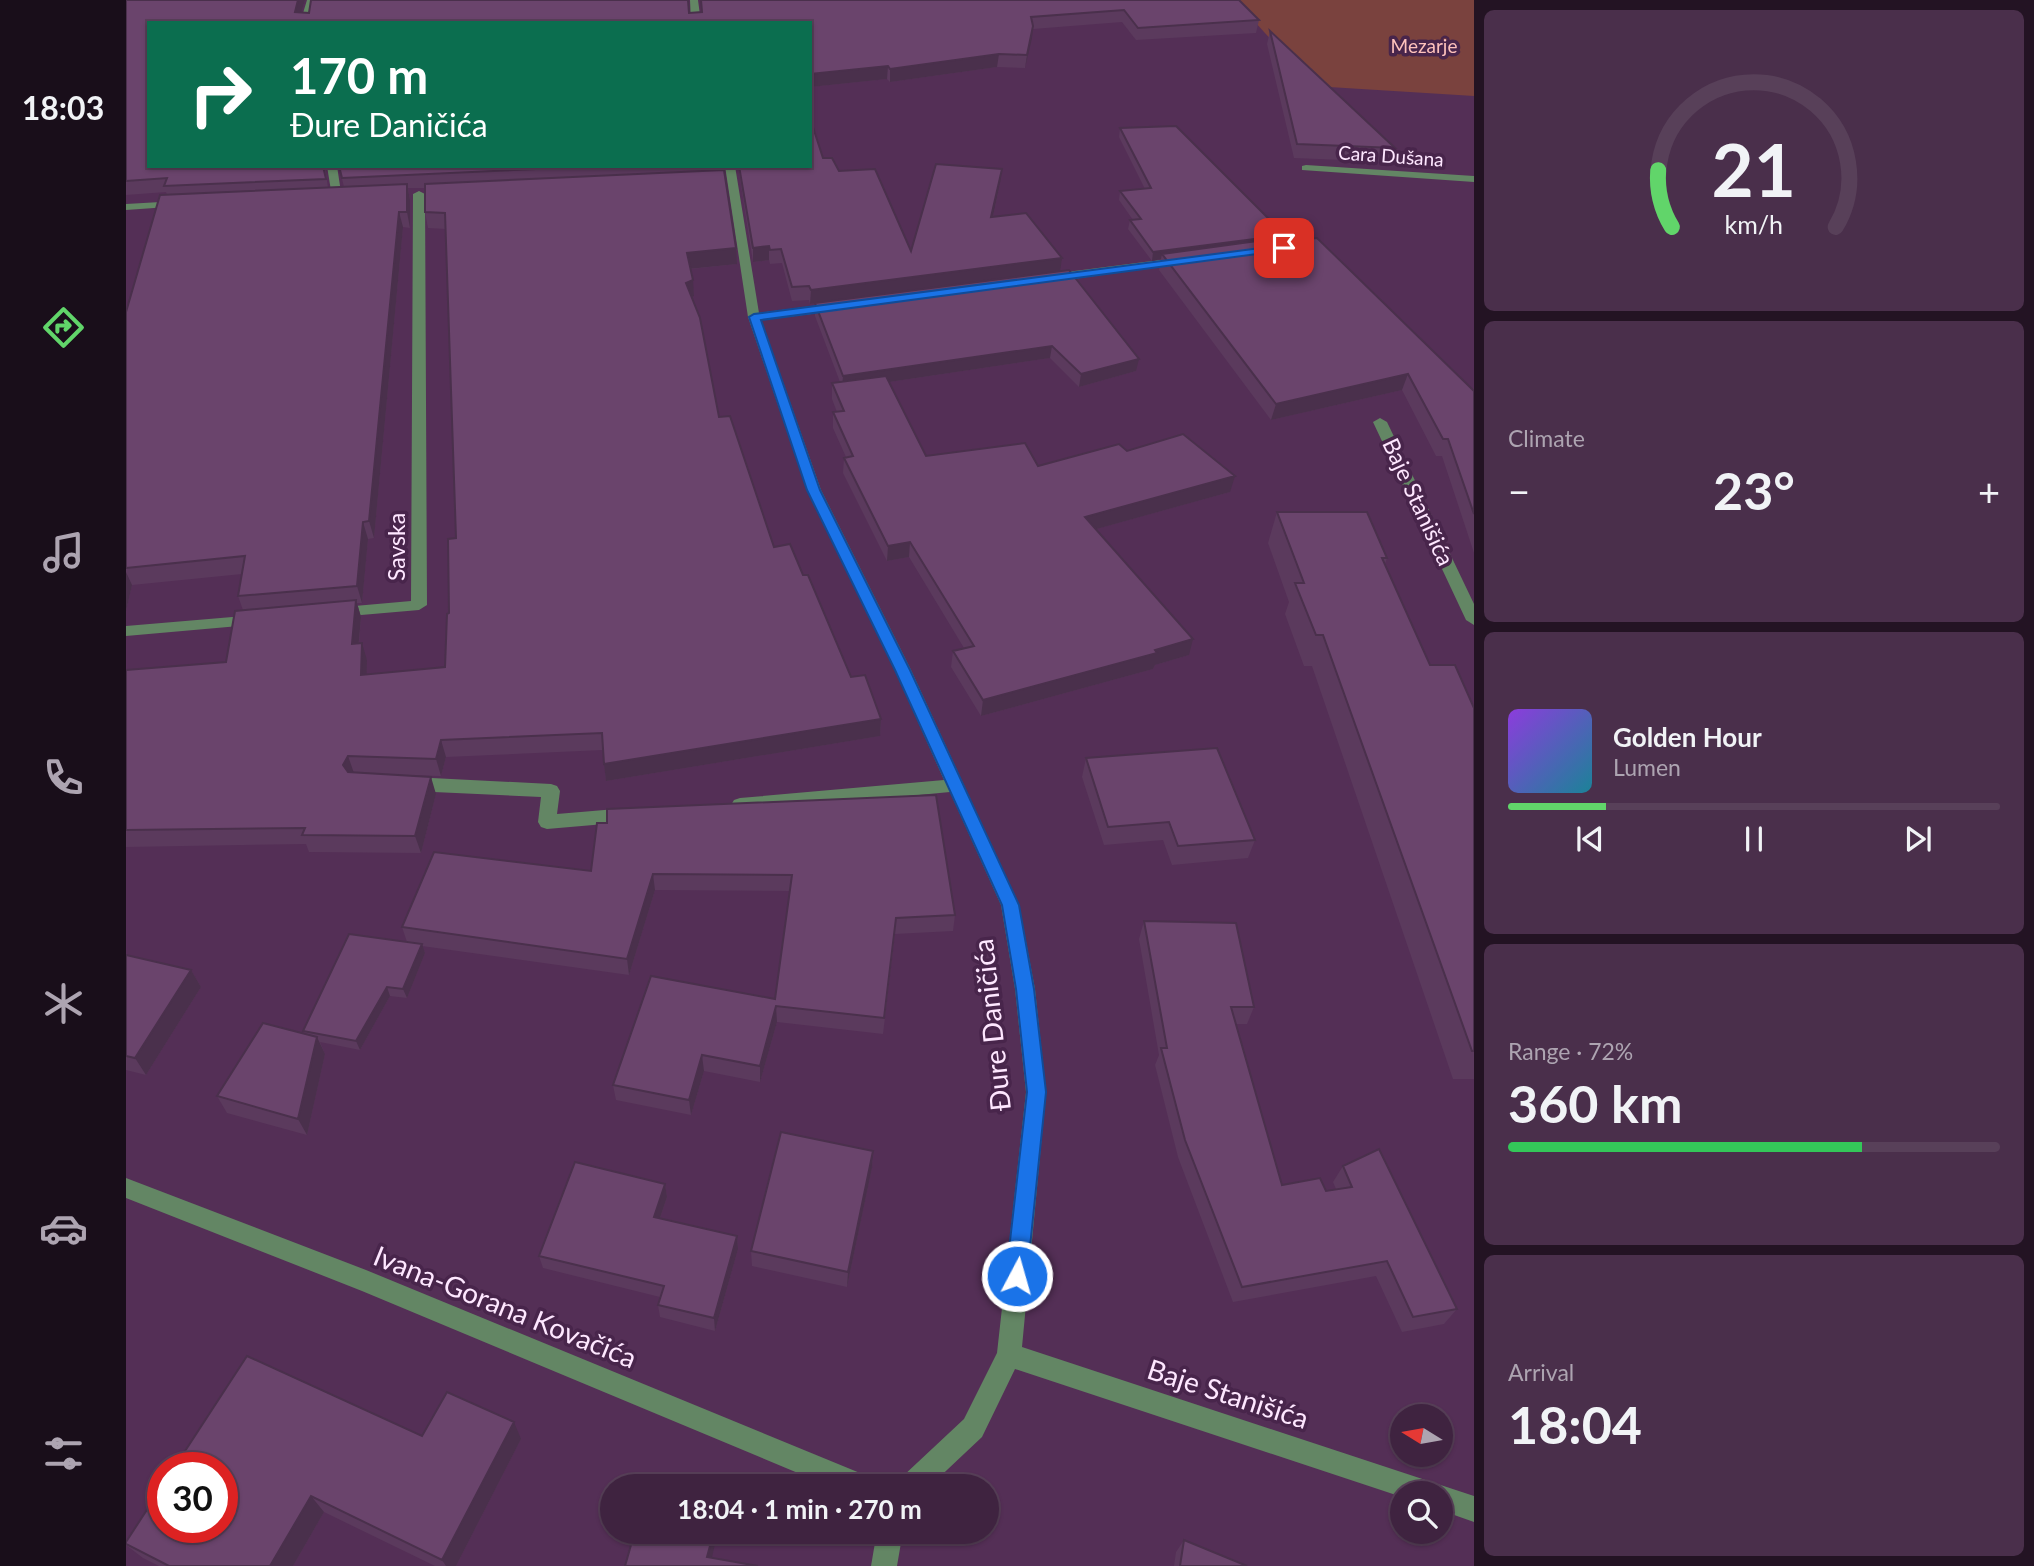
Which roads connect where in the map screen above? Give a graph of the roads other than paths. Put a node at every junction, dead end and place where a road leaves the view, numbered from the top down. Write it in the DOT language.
graph roads {
  1 [pos="311,0"];
  2 [pos="694,0"];
  3 [pos="306,21"];
  4 [pos="696,21"];
  5 [pos="332,168"];
  6 [pos="1306,168"];
  7 [pos="727,175"];
  8 [pos="1474,178"];
  9 [pos="419,194"];
  10 [pos="338,197"];
  11 [pos="351,197"];
  12 [pos="324,198"];
  13 [pos="187,204"];
  14 [pos="129,207"];
  15 [pos="126,223"];
  16 [pos="1194,260"];
  17 [pos="1036,280"];
  18 [pos="848,305"];
  19 [pos="754,317"];
  20 [pos="1380,422"];
  21 [pos="326,613"];
  22 [pos="273,618"];
  23 [pos="1474,621"];
  24 [pos="126,631"];
  25 [pos="401,783"];
  26 [pos="957,785"];
  27 [pos="717,807"];
  28 [pos="652,813"];
  29 [pos="126,1188"];
  30 [pos="1009,1355"];
  31 [pos="831,1474"];
  32 [pos="924,1474"];
  33 [pos="1390,1481"];
  34 [pos="1453,1502"];
  35 [pos="1474,1509"];
  36 [pos="888,1544"];
  37 [pos="884,1566"];
  1 -- 3 [label="street"];
  2 -- 4 [label="street"];
  5 -- 10 [label="street"];
  6 -- 8 [label="street, Cara Dušana"];
  7 -- 19 [label="street, Đure Daničića"];
  9 -- 21 [label="street, Savska"];
  10 -- 11 [label="street"];
  10 -- 12 [label="street"];
  13 -- 14 [label="street"];
  14 -- 15 [label="street"];
  16 -- 17 [label="street"];
  18 -- 19 [label="street"];
  19 -- 26 [label="street, Đure Daničića"];
  20 -- 23 [label="street, Baje Stanišića"];
  22 -- 24 [label="street"];
  25 -- 28 [label="street"];
  26 -- 27 [label="street"];
  26 -- 30 [label="street, Đure Daničića"];
  29 -- 31 [label="street, Ivana-Gorana Kovačića"];
  30 -- 32 [label="street, Đure Daničića"];
  30 -- 33 [label="street, Baje Stanišića"];
  34 -- 35 [label="street"];
  36 -- 37 [label="street"];
}
